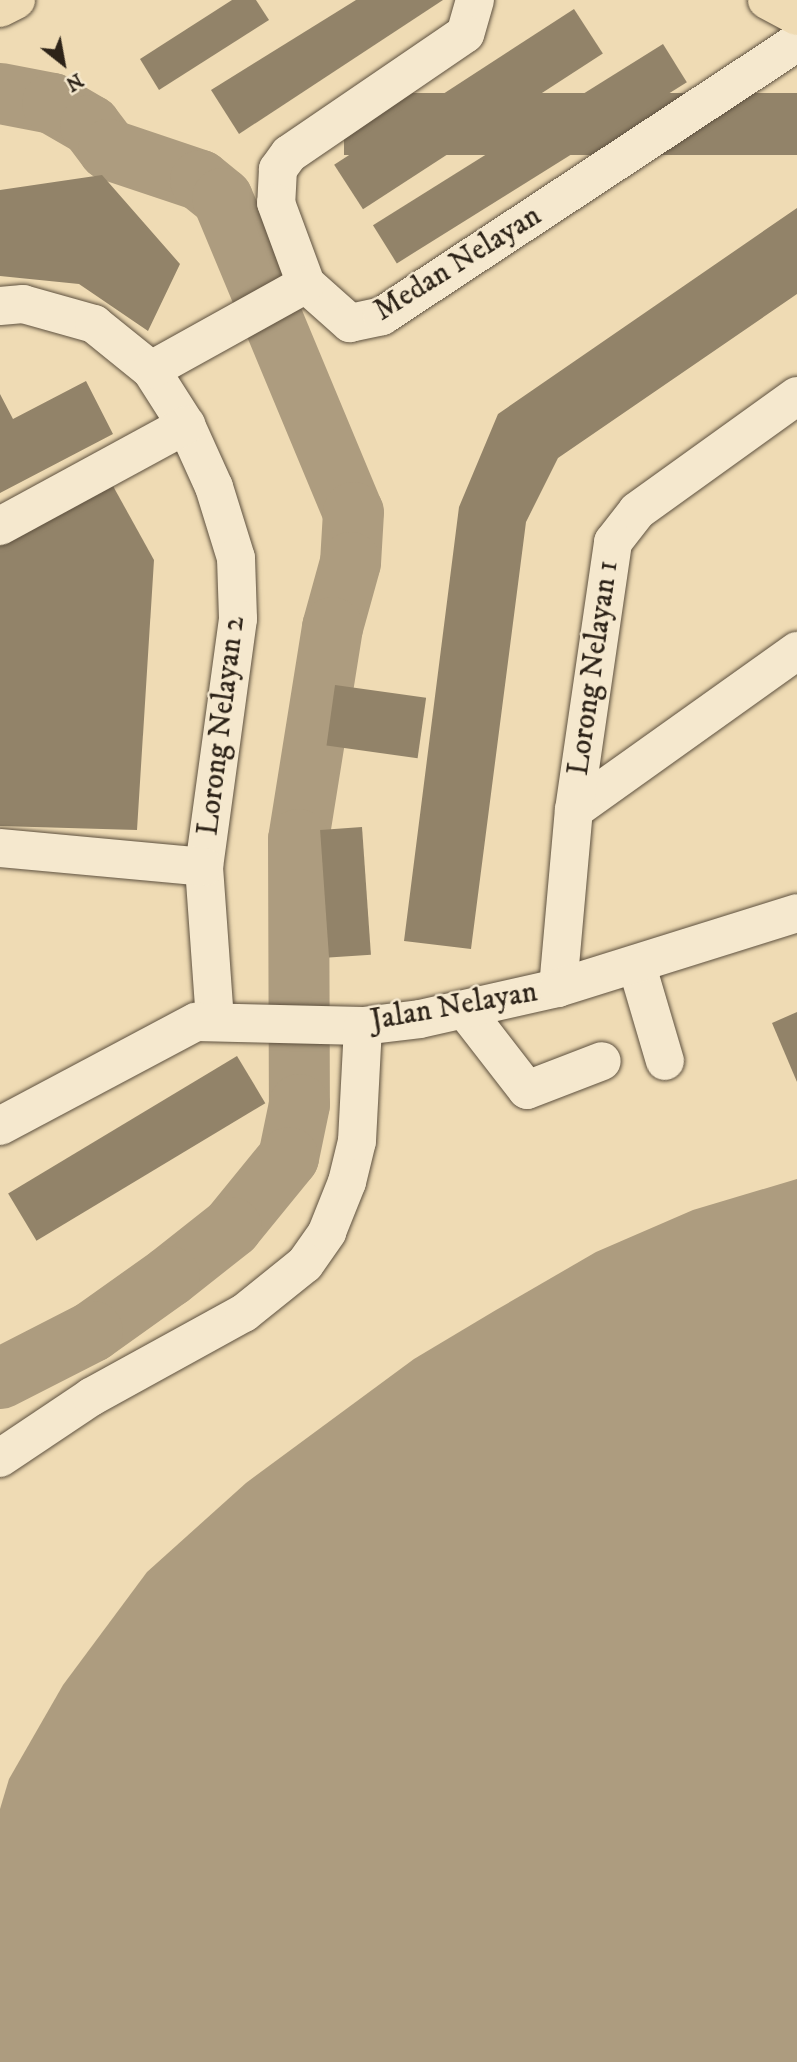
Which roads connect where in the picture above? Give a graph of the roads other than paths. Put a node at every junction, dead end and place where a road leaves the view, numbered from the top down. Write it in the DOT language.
graph roads {
  1 [pos="16,0"];
  2 [pos="475,0"];
  3 [pos="767,0"];
  4 [pos="0,8"];
  5 [pos="797,16"];
  6 [pos="797,42"];
  7 [pos="295,291"];
  8 [pos="0,306"];
  9 [pos="151,370"];
  10 [pos="797,396"];
  11 [pos="186,425"];
  12 [pos="0,526"];
  13 [pos="797,651"];
  14 [pos="575,810"];
  15 [pos="0,848"];
  16 [pos="204,867"];
  17 [pos="797,913"];
  18 [pos="637,966"];
  19 [pos="558,988"];
  20 [pos="464,1010"];
  21 [pos="215,1019"];
  22 [pos="346,1024"];
  23 [pos="602,1061"];
  24 [pos="666,1061"];
  25 [pos="0,1126"];
  26 [pos="0,1458"];
  1 -- 4 [label="main road"];
  2 -- 7 [label="street, Medan Nelayan"];
  3 -- 5 [label="main road"];
  6 -- 7 [label="street, Medan Nelayan"];
  7 -- 9 [label="street"];
  8 -- 9 [label="street, Lorong Nelayan 2"];
  9 -- 11 [label="street, Lorong Nelayan 2"];
  10 -- 14 [label="street, Lorong Nelayan 1"];
  11 -- 12 [label="street"];
  11 -- 16 [label="street, Lorong Nelayan 2"];
  13 -- 14 [label="street"];
  14 -- 19 [label="street, Lorong Nelayan 1"];
  15 -- 16 [label="street"];
  16 -- 21 [label="street, Lorong Nelayan 2"];
  17 -- 18 [label="street, Jalan Nelayan"];
  18 -- 19 [label="street, Jalan Nelayan"];
  18 -- 24 [label="street"];
  19 -- 20 [label="street, Jalan Nelayan"];
  20 -- 22 [label="street, Jalan Nelayan"];
  20 -- 23 [label="street"];
  21 -- 22 [label="street, Jalan Nelayan"];
  21 -- 25 [label="street, Jalan Nelayan"];
  22 -- 26 [label="street"];
}
